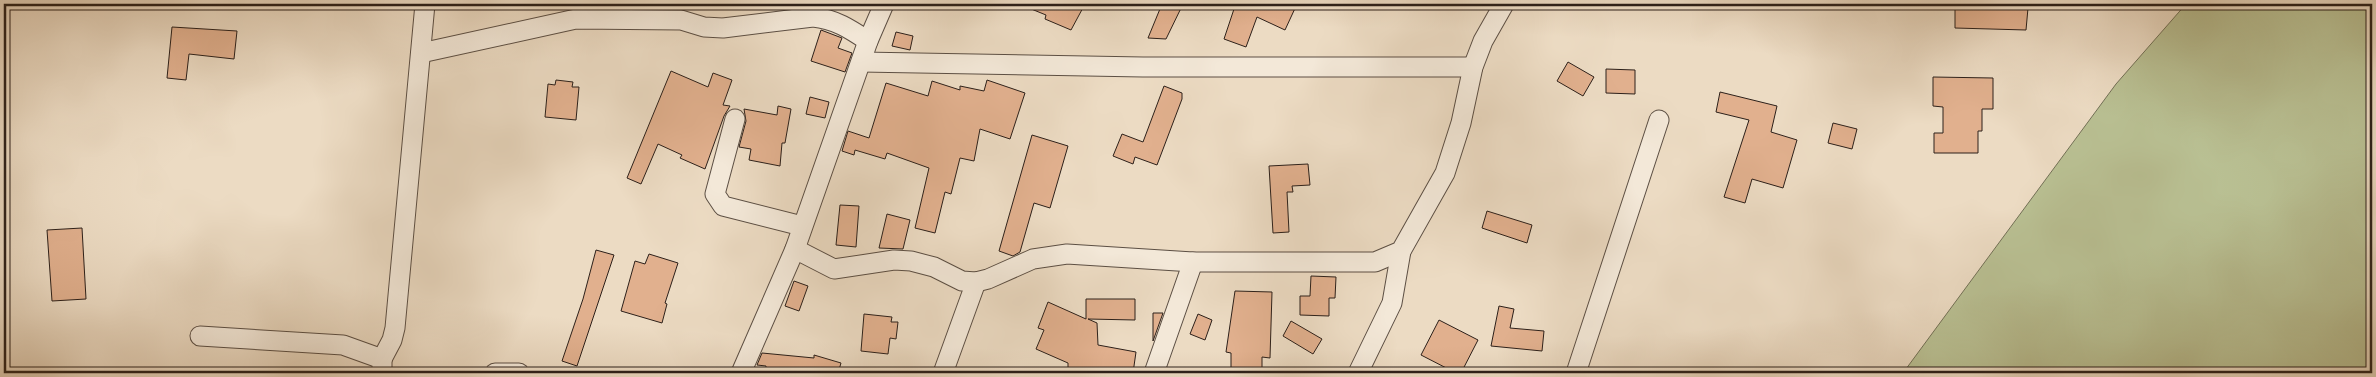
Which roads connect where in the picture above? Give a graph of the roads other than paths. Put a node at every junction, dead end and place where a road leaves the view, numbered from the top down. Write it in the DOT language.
graph roads {
  1 [pos="425,4"];
  2 [pos="884,4"];
  3 [pos="1504,4"];
  4 [pos="868,41"];
  5 [pos="421,53"];
  6 [pos="861,62"];
  7 [pos="1473,67"];
  8 [pos="735,119"];
  9 [pos="1659,120"];
  10 [pos="802,226"];
  11 [pos="795,249"];
  12 [pos="1402,252"];
  13 [pos="1193,262"];
  14 [pos="976,282"];
  15 [pos="200,336"];
  16 [pos="382,366"];
  17 [pos="495,373"];
  18 [pos="519,373"];
  19 [pos="741,373"];
  20 [pos="943,373"];
  21 [pos="1154,373"];
  22 [pos="1358,373"];
  23 [pos="1576,373"];
  1 -- 5 [label="street"];
  2 -- 4 [label="street"];
  3 -- 7 [label="street"];
  4 -- 5 [label="street"];
  4 -- 6 [label="street"];
  5 -- 16 [label="street"];
  6 -- 7 [label="street"];
  6 -- 10 [label="street"];
  7 -- 12 [label="street"];
  8 -- 10 [label="street"];
  9 -- 23 [label="street"];
  10 -- 11 [label="street"];
  11 -- 14 [label="street"];
  11 -- 19 [label="street"];
  12 -- 13 [label="street"];
  12 -- 22 [label="street"];
  13 -- 14 [label="street"];
  13 -- 21 [label="street"];
  14 -- 20 [label="street"];
  15 -- 16 [label="street"];
  17 -- 18 [label="street"];
}
